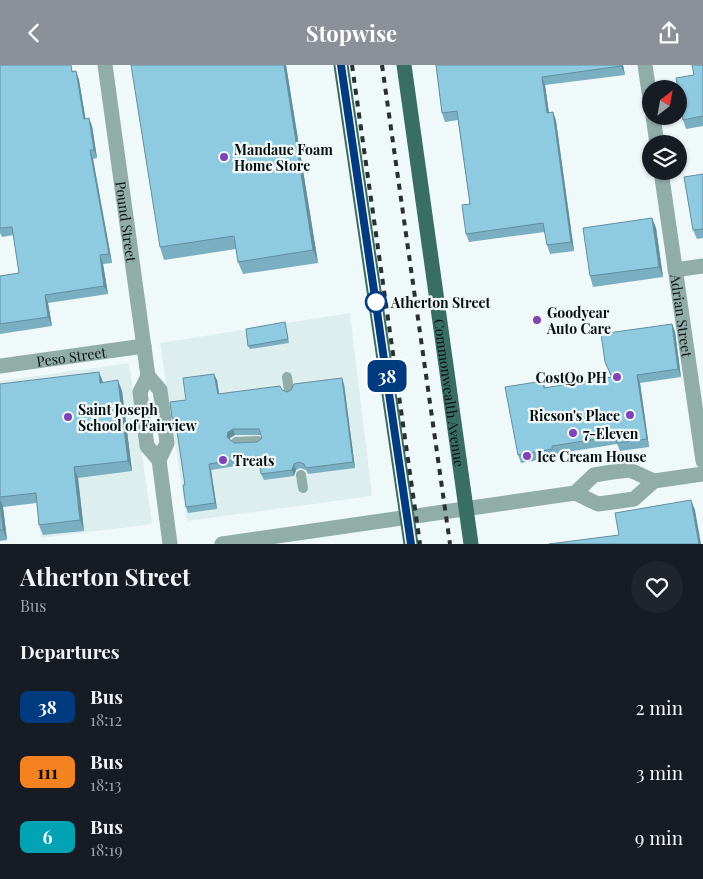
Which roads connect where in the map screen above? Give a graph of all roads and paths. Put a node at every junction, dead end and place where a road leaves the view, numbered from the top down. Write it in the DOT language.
graph roads {
  1 [pos="105,65"];
  2 [pos="341,65"];
  3 [pos="404,65"];
  4 [pos="645,65"];
  5 [pos="647,80"];
  6 [pos="662,180"];
  7 [pos="703,267"];
  8 [pos="675,270"];
  9 [pos="144,346"];
  10 [pos="0,366"];
  11 [pos="287,377"];
  12 [pos="290,391"];
  13 [pos="236,441"];
  14 [pos="258,441"];
  15 [pos="703,461"];
  16 [pos="703,474"];
  17 [pos="301,475"];
  18 [pos="654,481"];
  19 [pos="303,488"];
  20 [pos="574,493"];
  21 [pos="466,509"];
  22 [pos="407,517"];
  23 [pos="170,544"];
  24 [pos="222,544"];
  25 [pos="411,544"];
  26 [pos="471,544"];
  1 -- 9 [label="street, Pound Street"];
  2 -- 22 [label="main road"];
  3 -- 21 [label="main road, Commonwealth Avenue"];
  4 -- 5 [label="street"];
  6 -- 8 [label="street, Adrian Street"];
  7 -- 8 [label="street"];
  8 -- 15 [label="street, Adrian Street"];
  9 -- 10 [label="street, Peso Street"];
  9 -- 23 [label="street, Pound Street"];
  11 -- 12 [label="lane"];
  13 -- 14 [label="lane"];
  16 -- 18 [label="street"];
  17 -- 19 [label="lane"];
  18 -- 20 [label="street"];
  18 -- 20 [label="street"];
  20 -- 21 [label="street"];
  21 -- 22 [label="street"];
  21 -- 26 [label="main road, Commonwealth Avenue"];
  22 -- 24 [label="street"];
  22 -- 25 [label="main road"];
}
